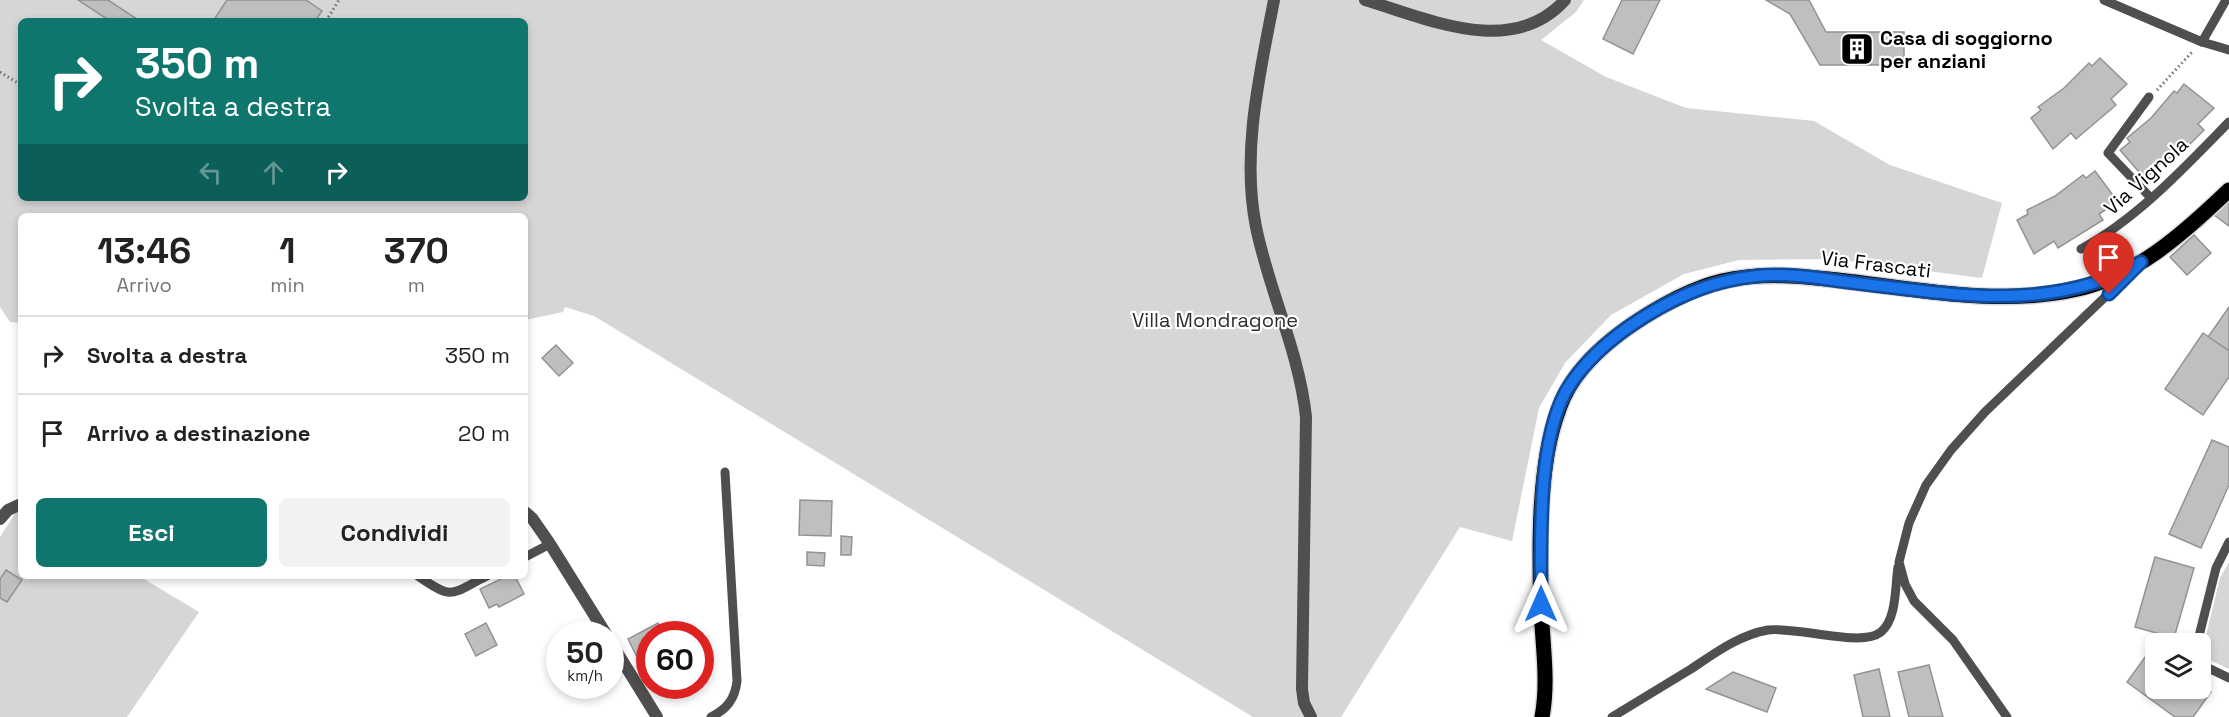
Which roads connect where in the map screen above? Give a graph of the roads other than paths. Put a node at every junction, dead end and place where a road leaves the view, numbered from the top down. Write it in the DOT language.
graph roads {
  1 [pos="1274,0"];
  2 [pos="1365,0"];
  3 [pos="1565,0"];
  4 [pos="2104,0"];
  5 [pos="2226,0"];
  6 [pos="2119,4"];
  7 [pos="2202,42"];
  8 [pos="2229,50"];
  9 [pos="2149,97"];
  10 [pos="2229,122"];
  11 [pos="2229,190"];
  12 [pos="2150,197"];
  13 [pos="2081,249"];
  14 [pos="2141,262"];
  15 [pos="725,472"];
  16 [pos="18,505"];
  17 [pos="528,515"];
  18 [pos="0,519"];
  19 [pos="2229,542"];
  20 [pos="550,544"];
  21 [pos="528,555"];
  22 [pos="1899,562"];
  23 [pos="422,579"];
  24 [pos="481,579"];
  25 [pos="598,621"];
  26 [pos="2200,633"];
  27 [pos="624,664"];
  28 [pos="2211,669"];
  29 [pos="2229,678"];
  30 [pos="657,717"];
  31 [pos="711,717"];
  32 [pos="1311,717"];
  33 [pos="1542,717"];
  34 [pos="1612,717"];
  35 [pos="2007,717"];
  1 -- 32 [label="street"];
  2 -- 3 [label="street"];
  4 -- 6 [label="lane"];
  5 -- 7 [label="lane"];
  6 -- 7 [label="lane"];
  7 -- 8 [label="lane"];
  9 -- 12 [label="lane"];
  10 -- 12 [label="lane, Via Vignola"];
  11 -- 14 [label="main road, Via Frascati"];
  12 -- 13 [label="lane, Via Vignola"];
  14 -- 22 [label="lane"];
  14 -- 33 [label="main road, Via Frascati"];
  15 -- 31 [label="lane"];
  16 -- 18 [label="street"];
  17 -- 20 [label="street"];
  19 -- 26 [label="lane"];
  20 -- 21 [label="lane"];
  20 -- 25 [label="street"];
  22 -- 34 [label="lane"];
  22 -- 35 [label="lane"];
  23 -- 24 [label="lane"];
  27 -- 30 [label="street"];
  28 -- 29 [label="lane"];
}
